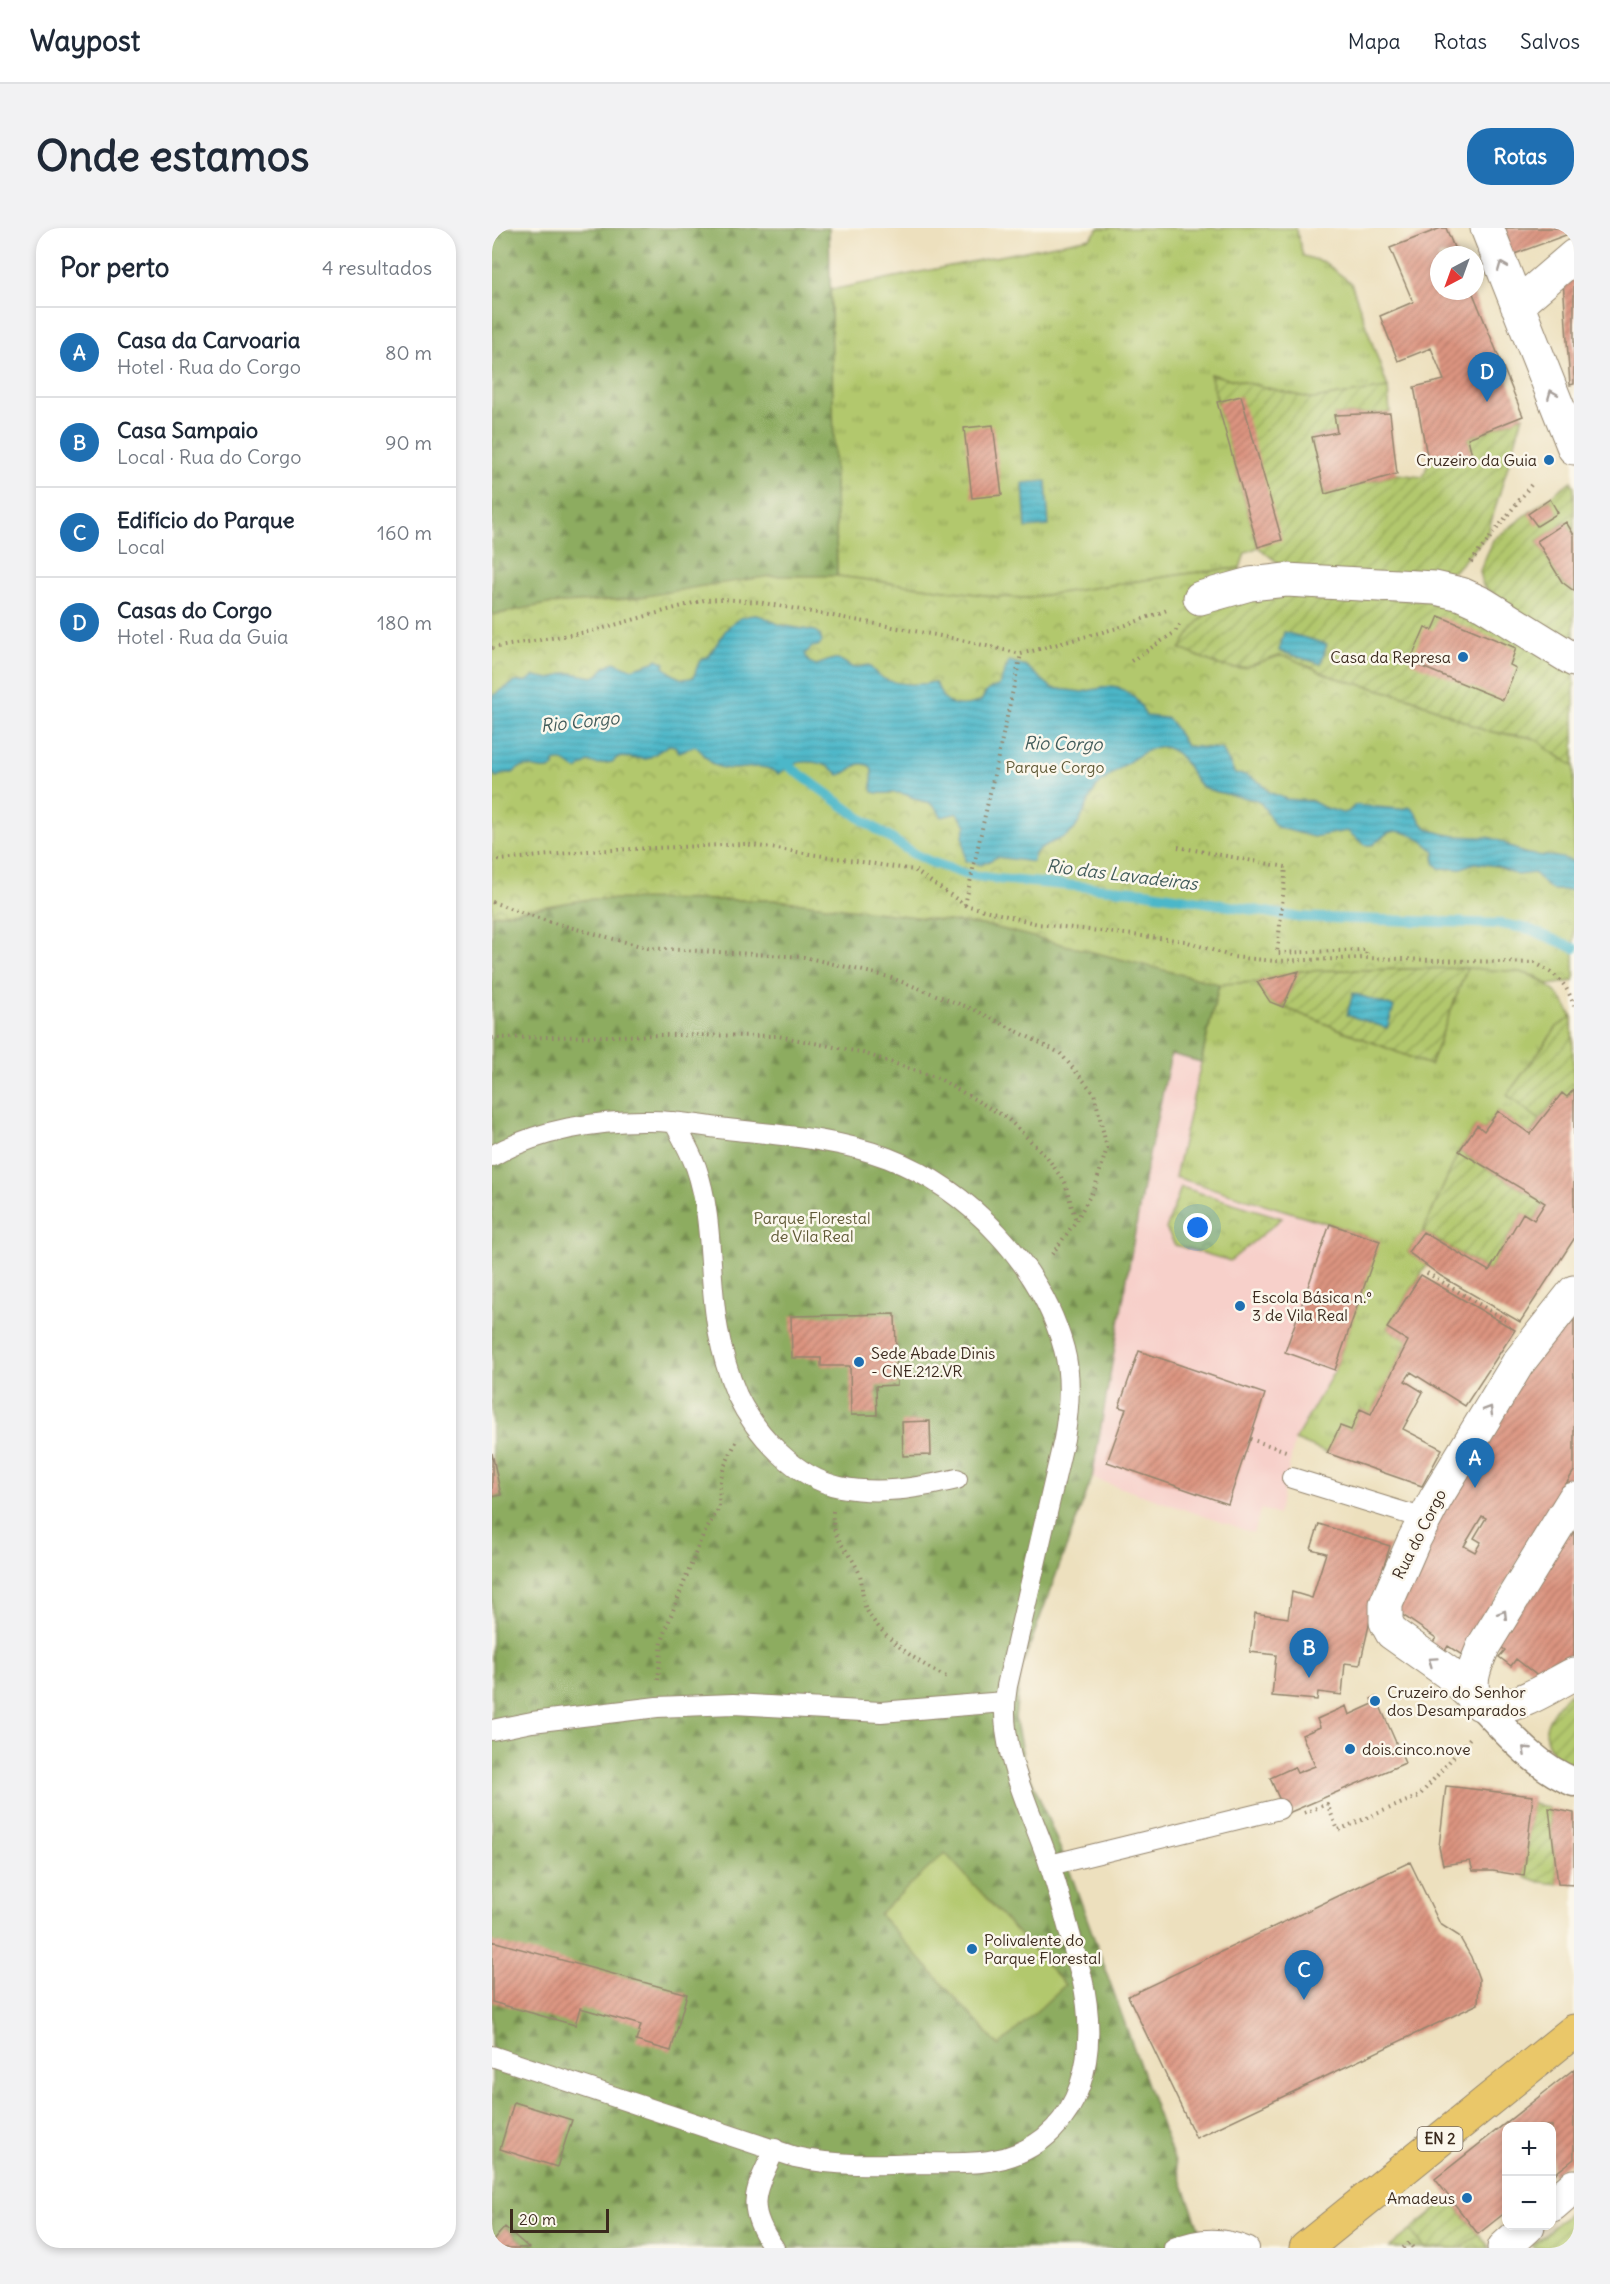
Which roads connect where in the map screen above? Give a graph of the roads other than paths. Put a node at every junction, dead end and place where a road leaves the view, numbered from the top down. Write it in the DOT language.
graph roads {
  1 [pos="1487,228"];
  2 [pos="1574,256"];
  3 [pos="1517,305"];
  4 [pos="1574,448"];
  5 [pos="1200,598"];
  6 [pos="1574,660"];
  7 [pos="674,1122"];
  8 [pos="492,1156"];
  9 [pos="1574,1292"];
  10 [pos="1292,1478"];
  11 [pos="957,1479"];
  12 [pos="1574,1499"];
  13 [pos="1425,1519"];
  14 [pos="1574,1674"];
  15 [pos="1004,1702"];
  16 [pos="1482,1706"];
  17 [pos="492,1730"];
  18 [pos="1574,1782"];
  19 [pos="1279,1809"];
  20 [pos="1050,1865"];
  21 [pos="1574,2031"];
  22 [pos="492,2056"];
  23 [pos="775,2149"];
  24 [pos="1574,2186"];
  25 [pos="1556,2201"];
  26 [pos="1524,2230"];
  27 [pos="774,2248"];
  28 [pos="1174,2248"];
  29 [pos="1249,2248"];
  30 [pos="1306,2248"];
  31 [pos="1504,2248"];
  3 -- 1 [label="street, one-way"];
  2 -- 3 [label="street"];
  4 -- 3 [label="street, one-way"];
  5 -- 6 [label="street"];
  7 -- 8 [label="lane"];
  7 -- 11 [label="lane"];
  7 -- 15 [label="lane"];
  13 -- 9 [label="street, Rua do Corgo, one-way"];
  10 -- 13 [label="lane"];
  16 -- 12 [label="street, one-way"];
  16 -- 13 [label="street, Rua do Corgo, one-way"];
  14 -- 16 [label="street"];
  15 -- 17 [label="lane"];
  15 -- 20 [label="lane"];
  18 -- 16 [label="street, one-way"];
  19 -- 20 [label="lane"];
  20 -- 23 [label="lane"];
  21 -- 30 [label="main road, EN 2"];
  22 -- 23 [label="lane"];
  23 -- 27 [label="lane"];
  24 -- 25 [label="street"];
  26 -- 31 [label="street"];
  28 -- 29 [label="lane"];
}
